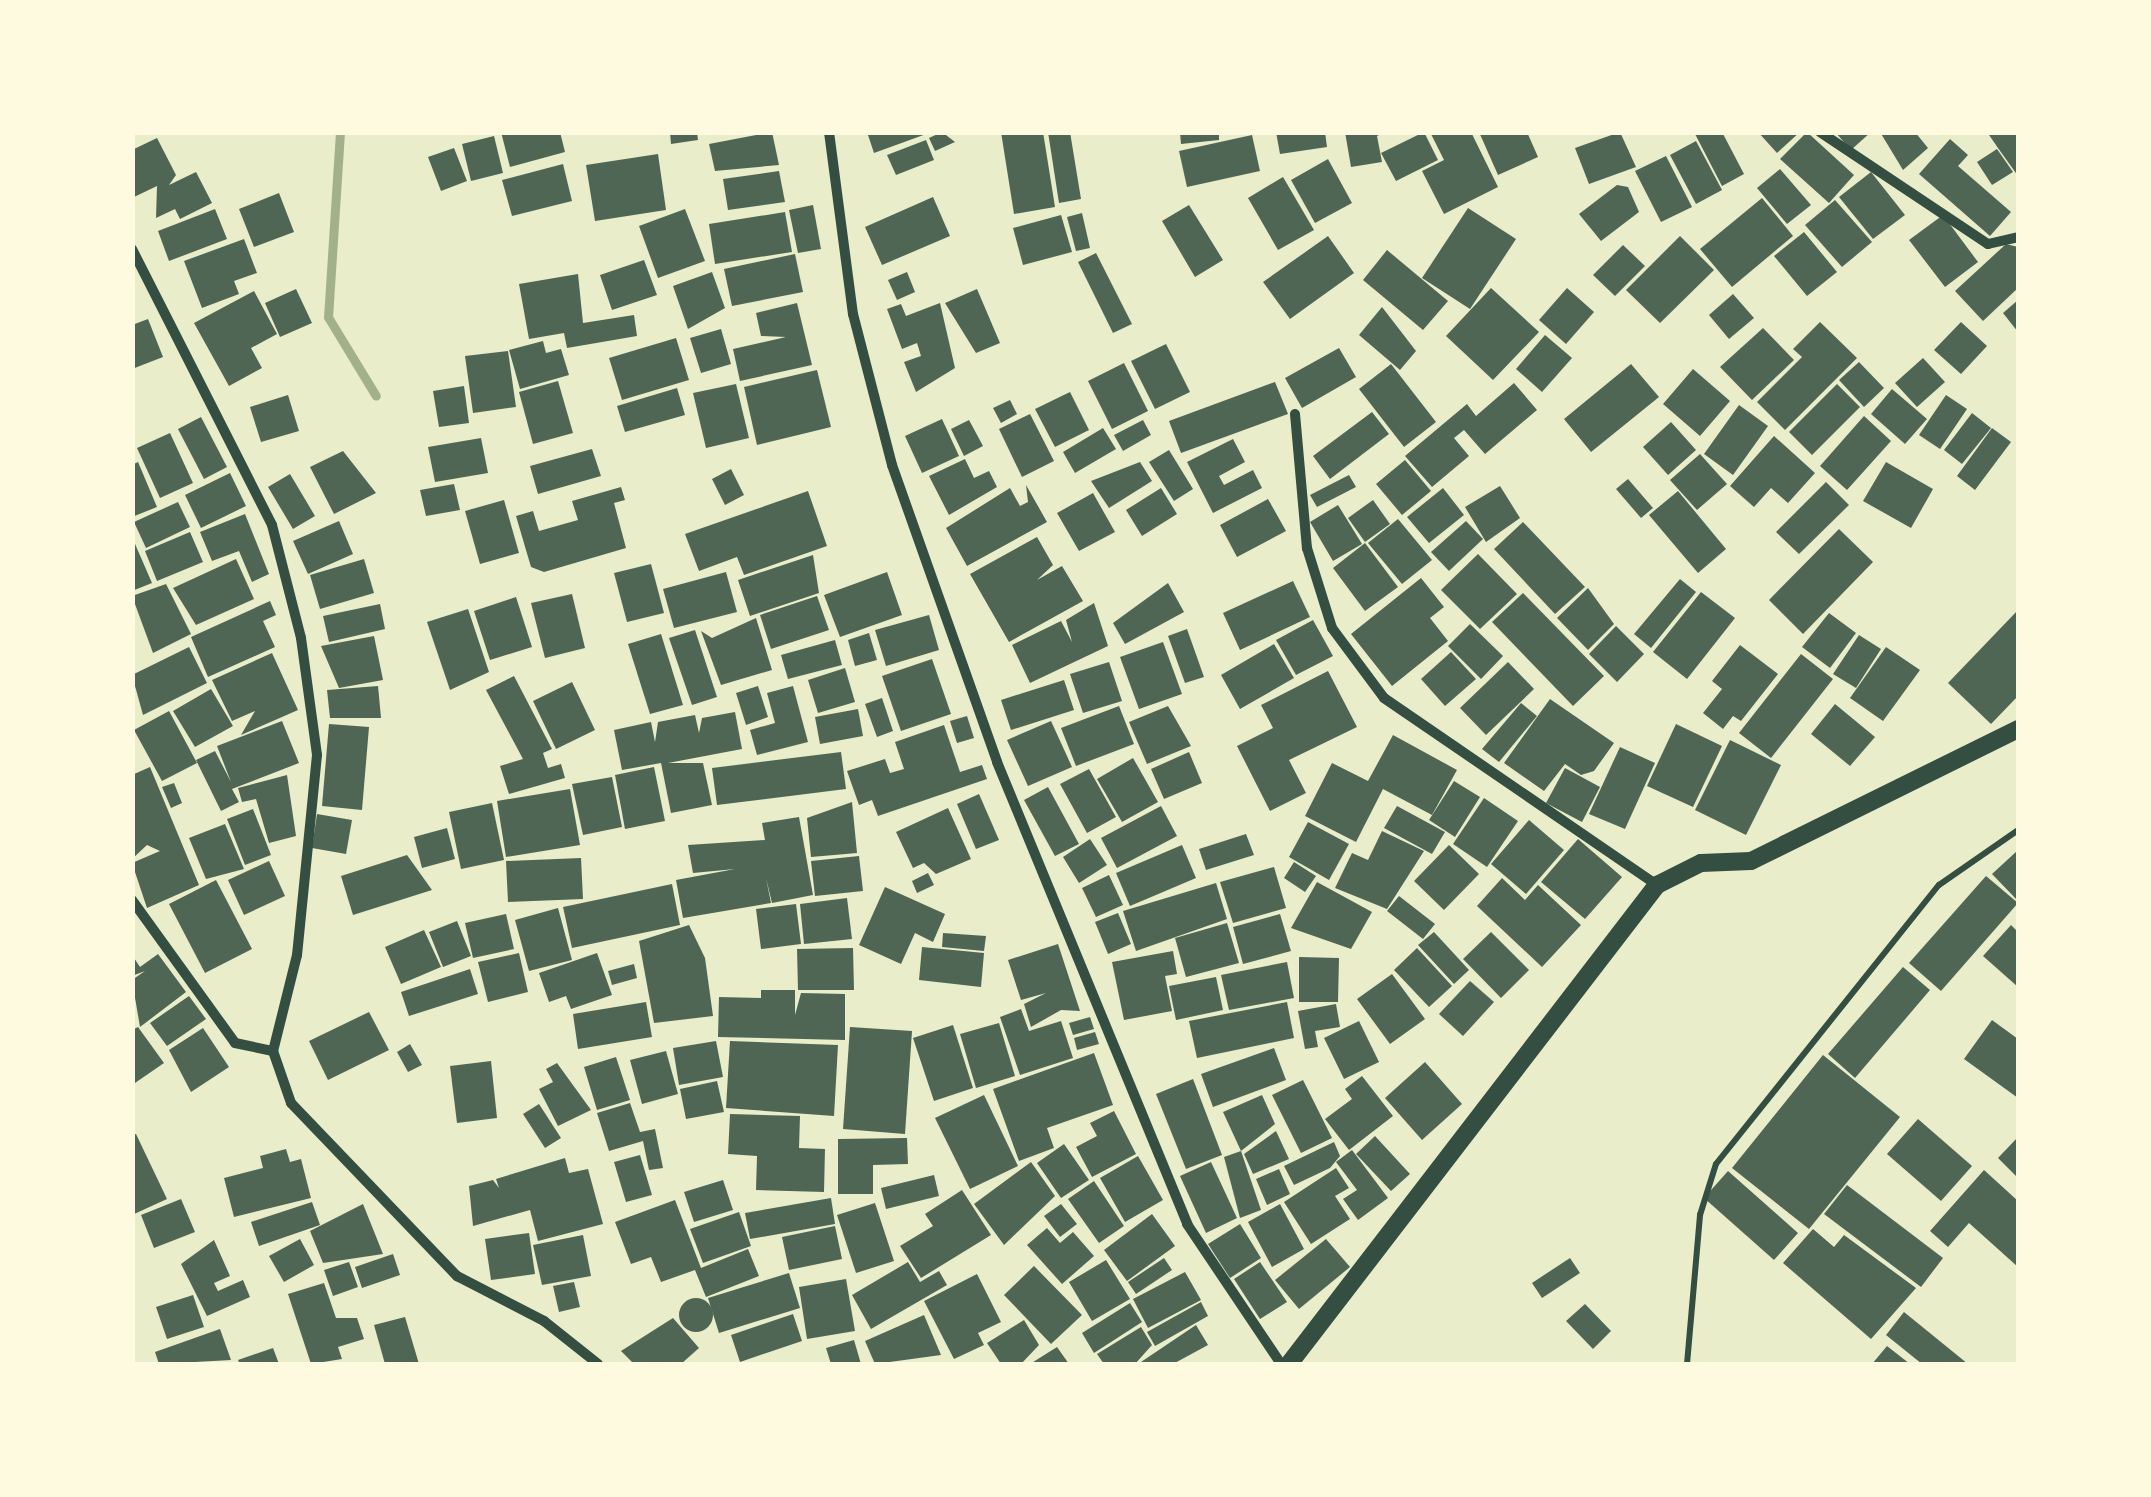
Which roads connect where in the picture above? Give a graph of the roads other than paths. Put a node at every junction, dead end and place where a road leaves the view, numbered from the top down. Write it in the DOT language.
graph roads {
  1 [pos="828,132"];
  2 [pos="1820,132"];
  3 [pos="2018,237"];
  4 [pos="132,249"];
  5 [pos="1295,414"];
  6 [pos="2018,729"];
  7 [pos="2018,830"];
  8 [pos="1657,885"];
  9 [pos="132,900"];
  10 [pos="274,1051"];
  11 [pos="598,1364"];
  12 [pos="1285,1364"];
  13 [pos="1687,1364"];
  1 -- 12 [label="street"];
  2 -- 3 [label="street"];
  4 -- 10 [label="street"];
  5 -- 8 [label="street"];
  6 -- 8 [label="main road"];
  7 -- 13 [label="lane"];
  8 -- 12 [label="main road"];
  9 -- 10 [label="street"];
  10 -- 11 [label="street"];
}
